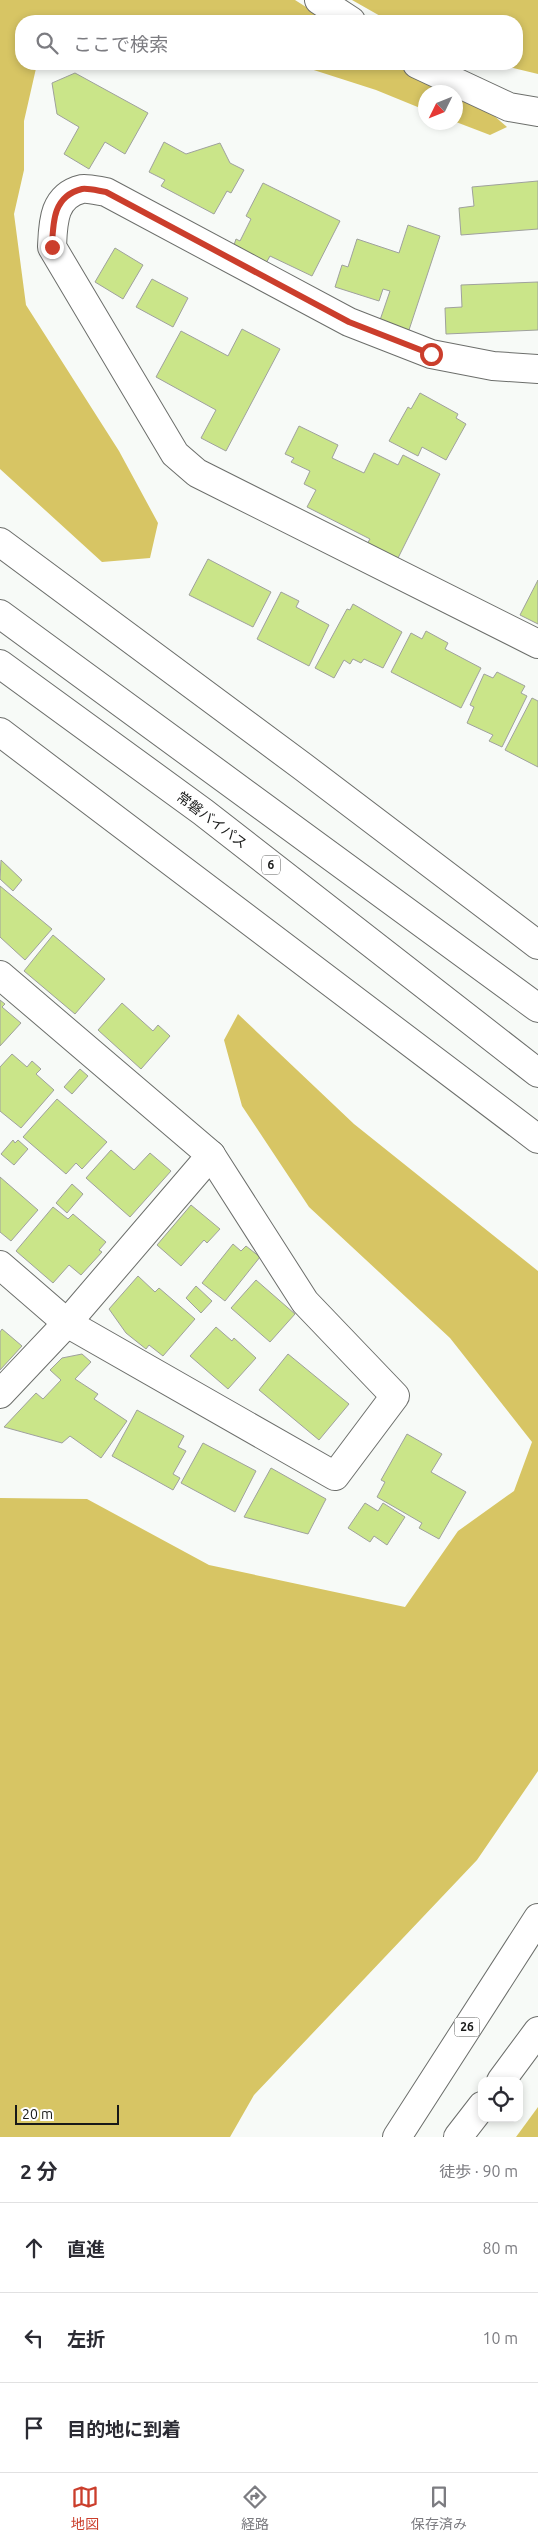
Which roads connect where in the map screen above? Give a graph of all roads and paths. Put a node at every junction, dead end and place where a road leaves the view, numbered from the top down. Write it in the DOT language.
graph roads {
  1 [pos="319,0"];
  2 [pos="342,15"];
  3 [pos="430,70"];
  4 [pos="538,112"];
  5 [pos="538,369"];
  6 [pos="0,542"];
  7 [pos="0,614"];
  8 [pos="538,644"];
  9 [pos="0,664"];
  10 [pos="0,732"];
  11 [pos="538,945"];
  12 [pos="0,975"];
  13 [pos="538,1008"];
  14 [pos="538,1073"];
  15 [pos="538,1139"];
  16 [pos="211,1155"];
  17 [pos="0,1265"];
  18 [pos="67,1323"];
  19 [pos="0,1394"];
  20 [pos="538,1918"];
  21 [pos="538,2031"];
  22 [pos="504,2077"];
  23 [pos="478,2111"];
  24 [pos="396,2137"];
  25 [pos="458,2137"];
  1 -- 2 [label="main road"];
  3 -- 4 [label="main road"];
  5 -- 8 [label="main road"];
  6 -- 11 [label="main road"];
  7 -- 13 [label="main road"];
  9 -- 14 [label="main road, 常磐バイパス / 6"];
  10 -- 15 [label="main road"];
  12 -- 16 [label="main road"];
  16 -- 18 [label="main road"];
  16 -- 18 [label="main road"];
  17 -- 18 [label="main road"];
  18 -- 19 [label="main road"];
  20 -- 24 [label="main road, 26"];
  21 -- 22 [label="main road"];
  23 -- 25 [label="main road"];
}
